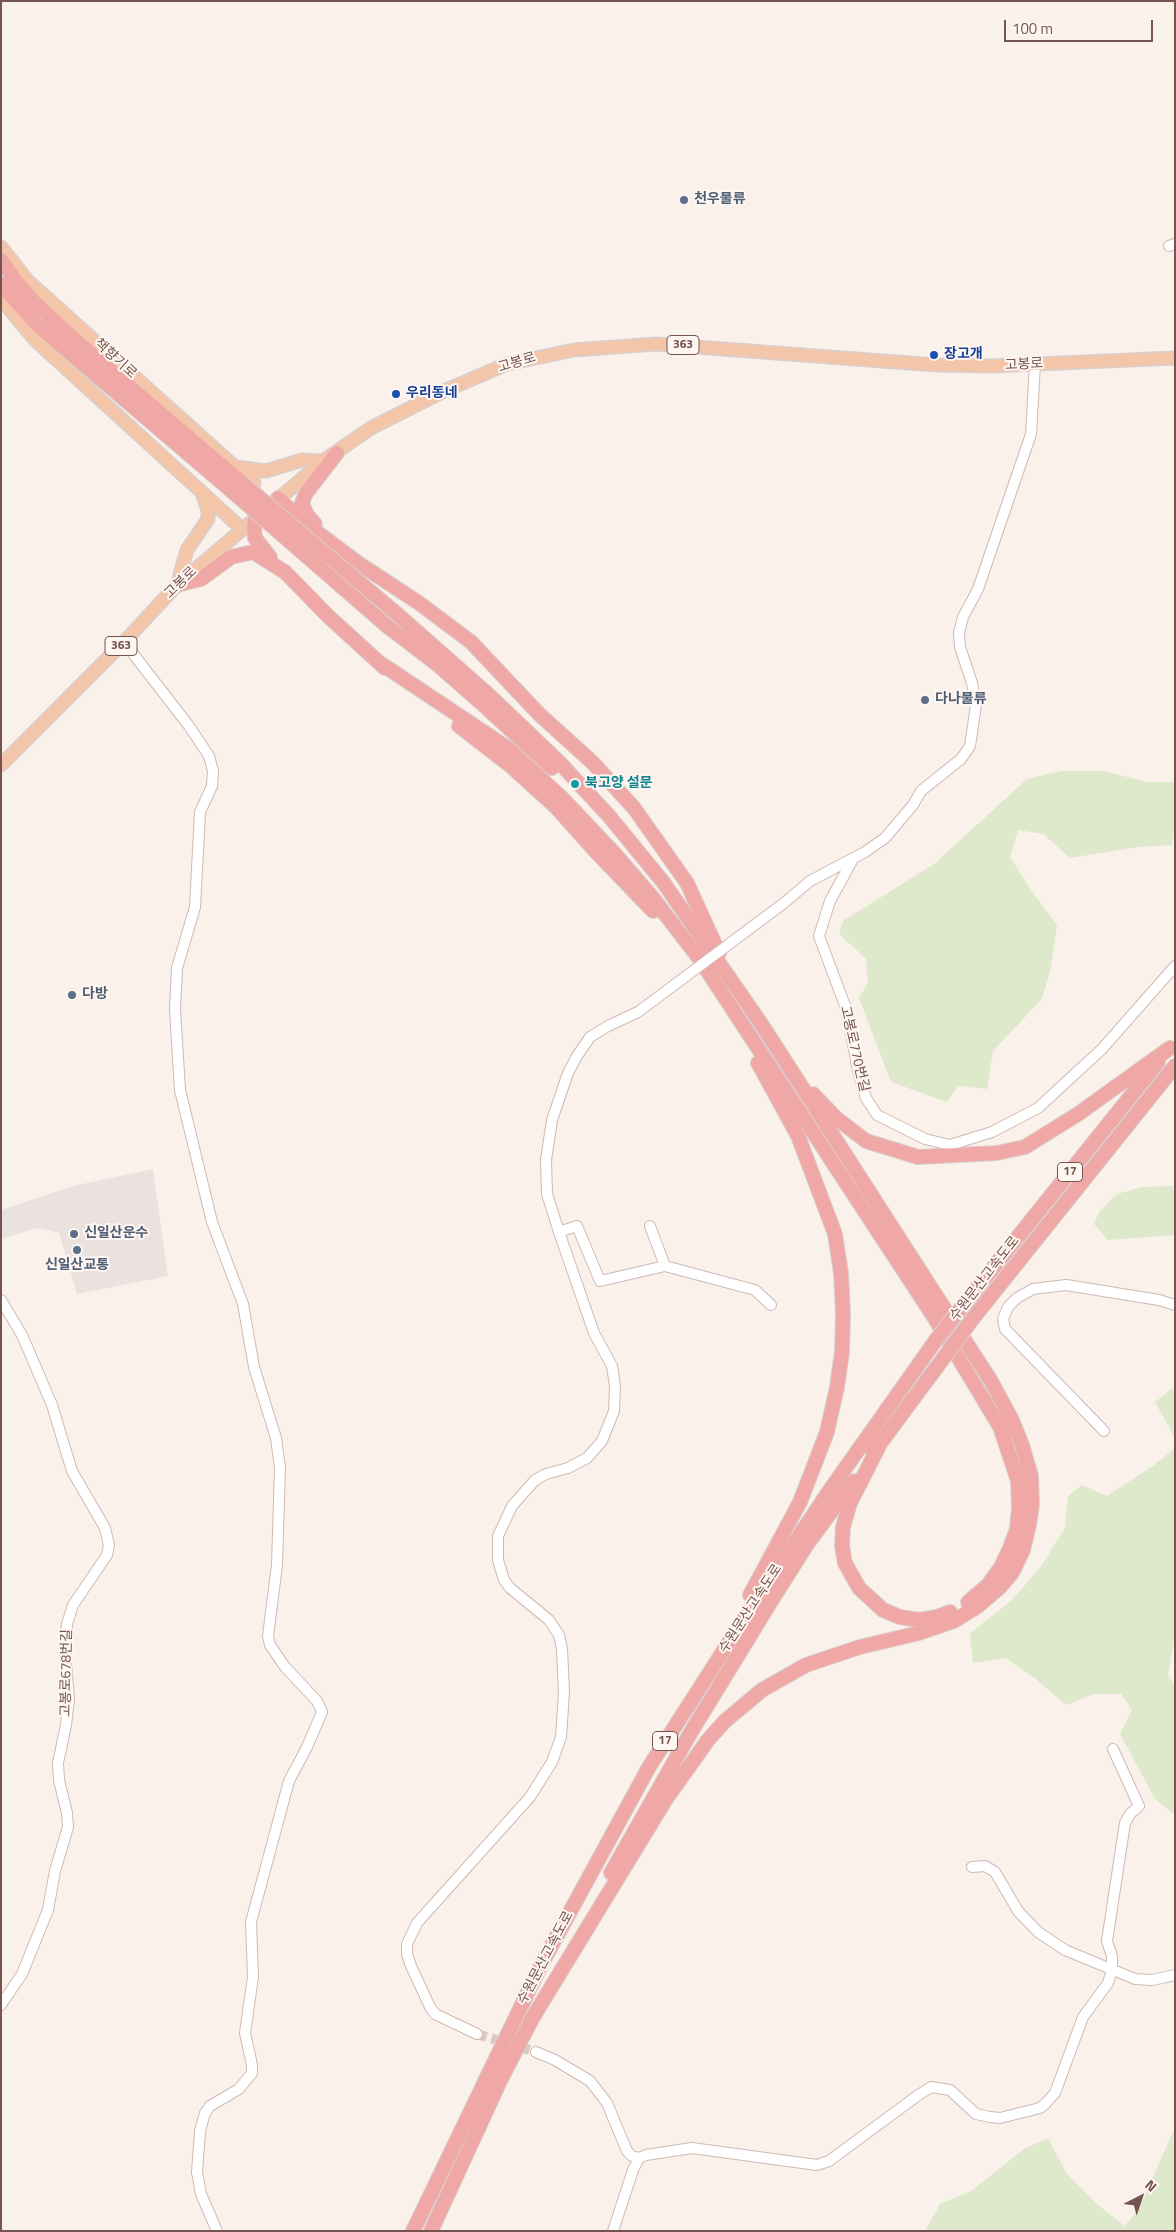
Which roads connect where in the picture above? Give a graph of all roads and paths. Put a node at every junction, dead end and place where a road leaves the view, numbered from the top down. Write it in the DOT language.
graph roads {
  1 [pos="1,247"];
  2 [pos="1,260"];
  3 [pos="1,284"];
  4 [pos="1,299"];
  5 [pos="1175,358"];
  6 [pos="1035,364"];
  7 [pos="337,453"];
  8 [pos="323,461"];
  9 [pos="234,466"];
  10 [pos="238,488"];
  11 [pos="202,493"];
  12 [pos="278,498"];
  13 [pos="248,522"];
  14 [pos="358,564"];
  15 [pos="284,572"];
  16 [pos="177,585"];
  17 [pos="124,642"];
  18 [pos="408,643"];
  19 [pos="380,663"];
  20 [pos="1,765"];
  21 [pos="853,859"];
  22 [pos="652,897"];
  23 [pos="677,931"];
  24 [pos="1175,966"];
  25 [pos="710,977"];
  26 [pos="729,979"];
  27 [pos="762,1024"];
  28 [pos="1172,1045"];
  29 [pos="1175,1066"];
  30 [pos="650,1226"];
  31 [pos="559,1232"];
  32 [pos="665,1266"];
  33 [pos="1,1300"];
  34 [pos="771,1305"];
  35 [pos="1175,1305"];
  36 [pos="1104,1431"];
  37 [pos="878,1448"];
  38 [pos="679,1718"];
  39 [pos="1113,1749"];
  40 [pos="972,1867"];
  41 [pos="1112,1970"];
  42 [pos="1175,1975"];
  43 [pos="1,2006"];
  44 [pos="530,2022"];
  45 [pos="477,2034"];
  46 [pos="536,2052"];
  47 [pos="639,2158"];
  48 [pos="216,2231"];
  49 [pos="413,2231"];
  50 [pos="432,2231"];
  51 [pos="613,2231"];
  1 -- 9 [label="main road, 책향기로"];
  2 -- 10 [label="highway"];
  3 -- 10 [label="highway"];
  4 -- 11 [label="main road"];
  5 -- 6 [label="main road, 고봉로 / 363"];
  6 -- 7 [label="main road, 고봉로 / 363"];
  6 -- 21 [label="street"];
  7 -- 8 [label="main road, 고봉로 / 363"];
  7 -- 14 [label="highway"];
  8 -- 9 [label="main road"];
  8 -- 12 [label="main road, 고봉로 / 363"];
  9 -- 13 [label="main road, 책향기로"];
  10 -- 18 [label="highway, bridge"];
  10 -- 26 [label="highway, bridge"];
  11 -- 13 [label="main road"];
  11 -- 16 [label="main road"];
  12 -- 13 [label="main road, 고봉로 / 363"];
  12 -- 14 [label="highway"];
  13 -- 15 [label="highway"];
  13 -- 16 [label="main road, 고봉로 / 363"];
  14 -- 26 [label="highway"];
  15 -- 16 [label="highway"];
  15 -- 19 [label="highway"];
  16 -- 17 [label="main road, 고봉로 / 363"];
  17 -- 20 [label="main road, 고봉로 / 363"];
  17 -- 48 [label="street"];
  18 -- 22 [label="highway"];
  18 -- 23 [label="highway"];
  19 -- 22 [label="highway"];
  19 -- 23 [label="highway"];
  21 -- 24 [label="street, 고봉로770번길"];
  21 -- 31 [label="street, bridge"];
  22 -- 23 [label="highway"];
  23 -- 25 [label="highway"];
  25 -- 37 [label="highway"];
  25 -- 38 [label="highway"];
  26 -- 27 [label="highway"];
  27 -- 28 [label="highway"];
  27 -- 44 [label="highway"];
  28 -- 38 [label="highway, 수원문산고속도로 / 17, bridge"];
  29 -- 37 [label="highway, 수원문산고속도로 / 17, bridge"];
  30 -- 32 [label="street"];
  31 -- 32 [label="street"];
  31 -- 45 [label="street"];
  32 -- 34 [label="street"];
  33 -- 43 [label="street, 고봉로678번길"];
  35 -- 36 [label="street"];
  37 -- 44 [label="highway, 수원문산고속도로 / 17"];
  38 -- 49 [label="highway, 수원문산고속도로 / 17"];
  39 -- 41 [label="street"];
  40 -- 41 [label="street"];
  41 -- 42 [label="street"];
  41 -- 47 [label="street"];
  44 -- 50 [label="highway, 수원문산고속도로 / 17"];
  46 -- 47 [label="street"];
  47 -- 51 [label="street"];
}
